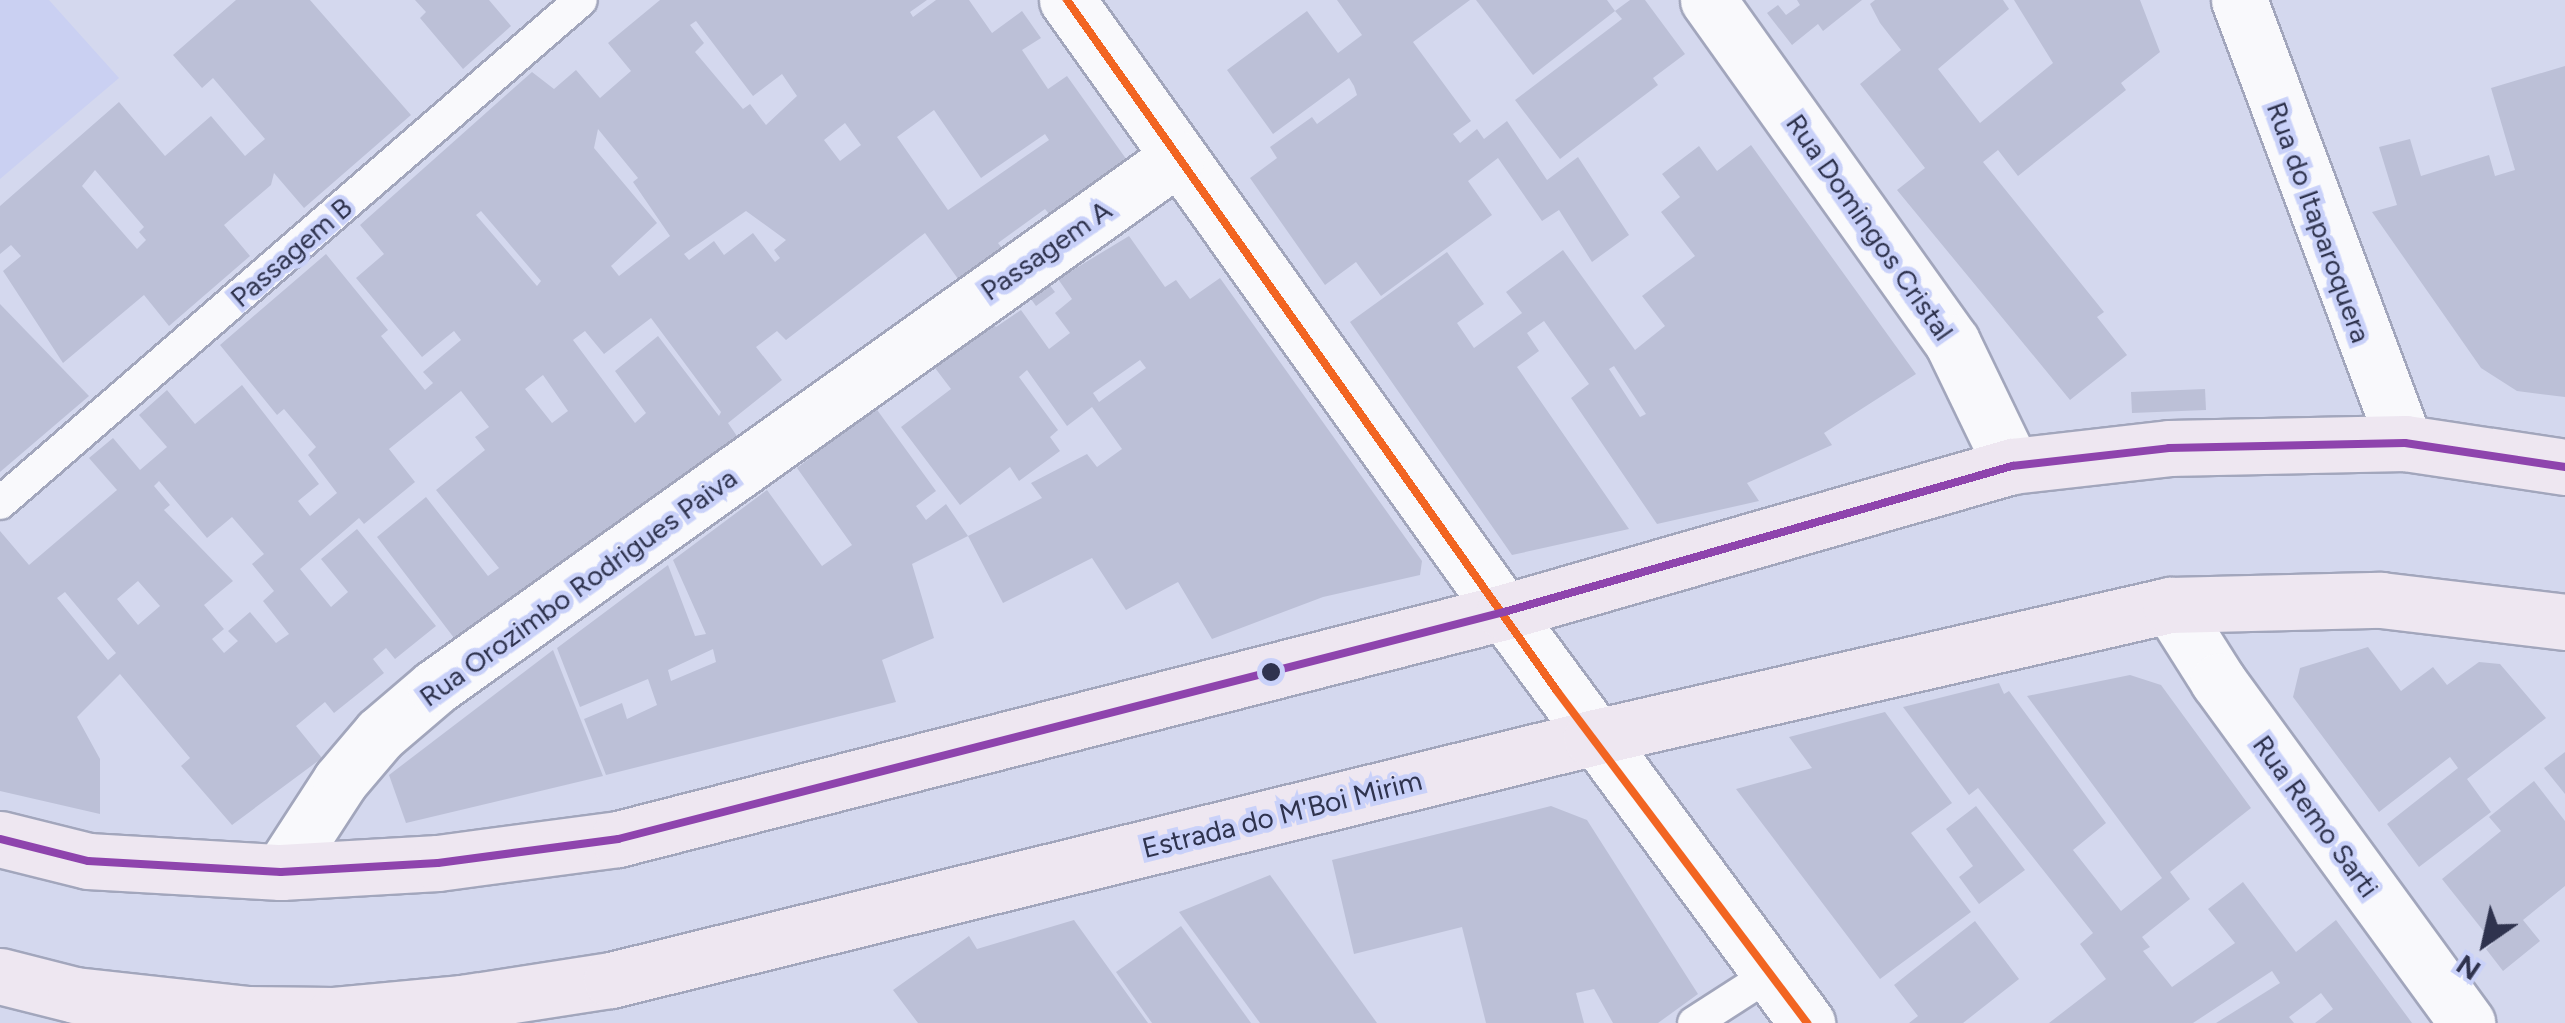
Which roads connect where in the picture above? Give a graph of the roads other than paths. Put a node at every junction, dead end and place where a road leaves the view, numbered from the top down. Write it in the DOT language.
graph roads {
  1 [pos="581,0"];
  2 [pos="1068,0"];
  3 [pos="1708,0"];
  4 [pos="2239,0"];
  5 [pos="1177,158"];
  6 [pos="916,343"];
  7 [pos="2405,442"];
  8 [pos="2012,466"];
  9 [pos="2565,468"];
  10 [pos="0,503"];
  11 [pos="2170,605"];
  12 [pos="1504,612"];
  13 [pos="2565,622"];
  14 [pos="1591,738"];
  15 [pos="0,839"];
  16 [pos="280,872"];
  17 [pos="1770,974"];
  18 [pos="0,976"];
  19 [pos="75,995"];
  20 [pos="128,1023"];
  21 [pos="1694,1023"];
  22 [pos="1807,1023"];
  23 [pos="2466,1023"];
  1 -- 10 [label="lane, Passagem B"];
  2 -- 5 [label="street"];
  3 -- 8 [label="street, Rua Domingos Cristal"];
  4 -- 7 [label="street, Rua do Itaparoquera"];
  5 -- 6 [label="street, Passagem A"];
  5 -- 12 [label="street"];
  6 -- 16 [label="street, Rua Orozimbo Rodrigues Paiva"];
  7 -- 8 [label="main road"];
  7 -- 9 [label="main road"];
  8 -- 12 [label="main road"];
  11 -- 13 [label="main road, Estrada do M'Boi Mirim"];
  11 -- 14 [label="main road, Estrada do M'Boi Mirim"];
  11 -- 23 [label="street, Rua Remo Sarti"];
  12 -- 14 [label="street"];
  12 -- 16 [label="main road"];
  14 -- 17 [label="street"];
  14 -- 19 [label="main road, Estrada do M'Boi Mirim"];
  15 -- 16 [label="main road"];
  17 -- 21 [label="lane"];
  17 -- 22 [label="street"];
  18 -- 19 [label="main road, Estrada do M'Boi Mirim"];
  19 -- 20 [label="street"];
}
